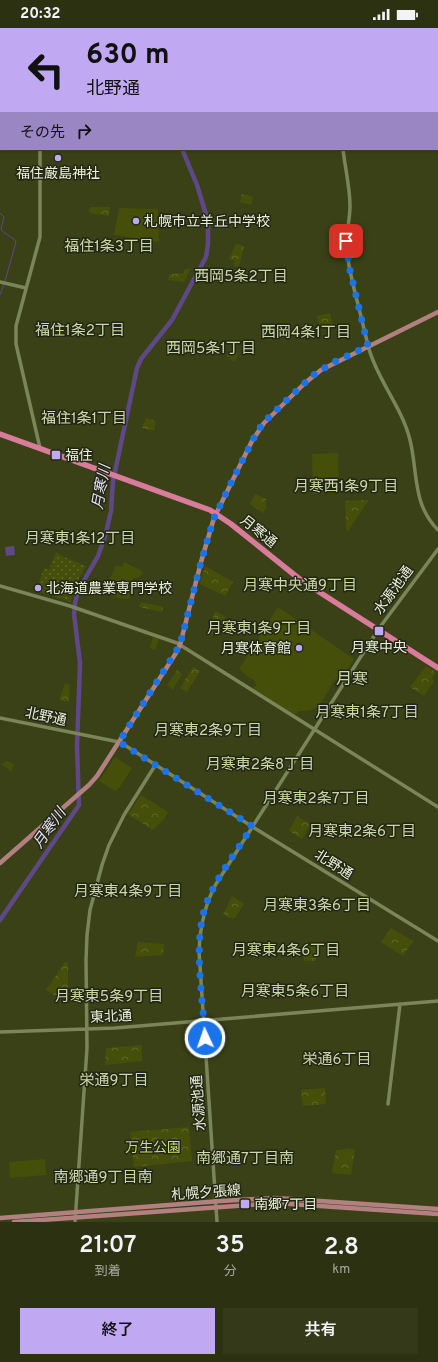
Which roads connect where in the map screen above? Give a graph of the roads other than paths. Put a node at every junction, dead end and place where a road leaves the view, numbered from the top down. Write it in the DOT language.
graph roads {
  1 [pos="40,150"];
  2 [pos="343,150"];
  3 [pos="3,282"];
  4 [pos="26,288"];
  5 [pos="438,312"];
  6 [pos="368,346"];
  7 [pos="0,434"];
  8 [pos="40,448"];
  9 [pos="216,514"];
  10 [pos="438,530"];
  11 [pos="438,548"];
  12 [pos="0,586"];
  13 [pos="378,630"];
  14 [pos="180,645"];
  15 [pos="438,668"];
  16 [pos="0,718"];
  17 [pos="315,729"];
  18 [pos="119,742"];
  19 [pos="156,764"];
  20 [pos="438,807"];
  21 [pos="252,826"];
  22 [pos="0,863"];
  23 [pos="438,941"];
  24 [pos="438,1001"];
  25 [pos="400,1004"];
  26 [pos="204,1020"];
  27 [pos="88,1029"];
  28 [pos="0,1032"];
  29 [pos="388,1104"];
  30 [pos="216,1204"];
  31 [pos="438,1209"];
  32 [pos="438,1214"];
  33 [pos="75,1217"];
  34 [pos="0,1218"];
  35 [pos="14,1222"];
  36 [pos="217,1222"];
  1 -- 4 [label="street"];
  2 -- 6 [label="street"];
  3 -- 4 [label="street"];
  4 -- 8 [label="street"];
  5 -- 6 [label="main road"];
  6 -- 9 [label="main road"];
  6 -- 10 [label="street"];
  7 -- 8 [label="highway, 月寒通"];
  8 -- 9 [label="highway, 月寒通"];
  9 -- 13 [label="highway, 月寒通"];
  9 -- 14 [label="main road"];
  11 -- 13 [label="street, 水源池通"];
  12 -- 14 [label="street"];
  13 -- 15 [label="highway, 月寒通"];
  13 -- 17 [label="street, 水源池通"];
  14 -- 17 [label="street"];
  14 -- 18 [label="main road"];
  16 -- 18 [label="street, 北野通"];
  17 -- 20 [label="street"];
  17 -- 21 [label="street, 水源池通"];
  18 -- 19 [label="street, 北野通"];
  18 -- 22 [label="main road"];
  19 -- 21 [label="street, 北野通"];
  19 -- 27 [label="street"];
  21 -- 23 [label="street, 北野通"];
  21 -- 26 [label="street, 水源池通"];
  24 -- 25 [label="street, 東北通"];
  25 -- 26 [label="street, 東北通"];
  25 -- 29 [label="street"];
  26 -- 27 [label="street, 東北通"];
  26 -- 30 [label="street, 水源池通"];
  27 -- 28 [label="street, 東北通"];
  27 -- 33 [label="street"];
  30 -- 31 [label="main road, 札幌夕張線"];
  30 -- 32 [label="main road, 札幌夕張線"];
  30 -- 33 [label="main road, 札幌夕張線"];
  30 -- 36 [label="street, 水源池通"];
  33 -- 34 [label="main road, 札幌夕張線"];
  33 -- 35 [label="main road, 札幌夕張線"];
}
